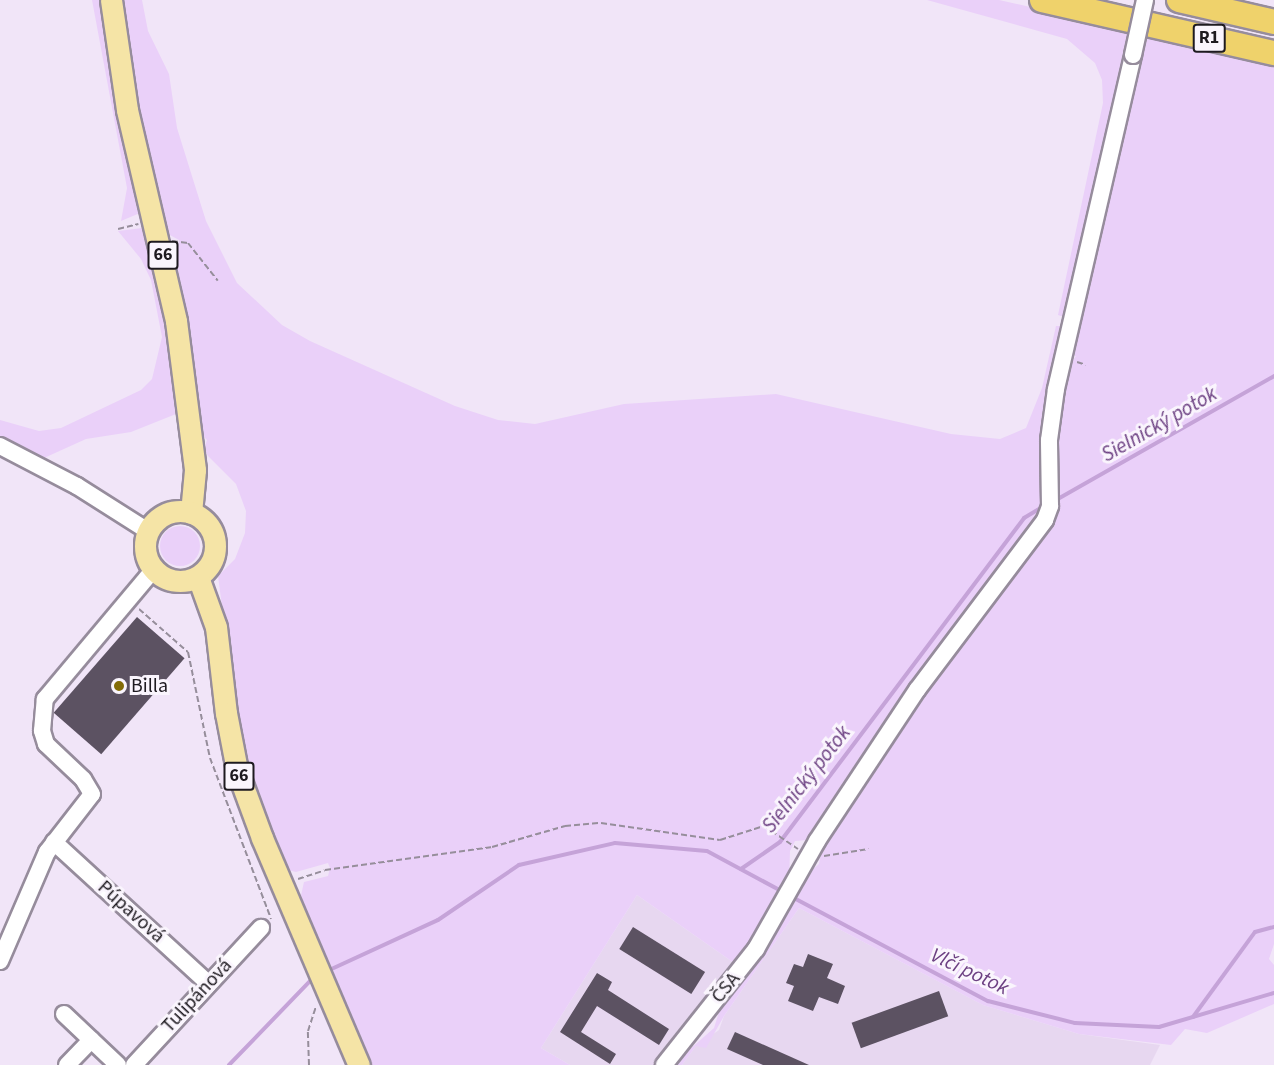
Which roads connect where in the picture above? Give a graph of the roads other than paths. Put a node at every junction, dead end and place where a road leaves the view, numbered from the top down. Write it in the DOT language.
graph roads {
  1 [pos="111,0"];
  2 [pos="1042,0"];
  3 [pos="1145,0"];
  4 [pos="1179,0"];
  5 [pos="1274,22"];
  6 [pos="1274,53"];
  7 [pos="0,446"];
  8 [pos="191,513"];
  9 [pos="148,531"];
  10 [pos="154,570"];
  11 [pos="198,576"];
  12 [pos="54,842"];
  13 [pos="267,925"];
  14 [pos="0,961"];
  15 [pos="207,982"];
  16 [pos="64,1014"];
  17 [pos="91,1040"];
  18 [pos="68,1065"];
  19 [pos="118,1065"];
  20 [pos="134,1065"];
  21 [pos="359,1065"];
  22 [pos="664,1065"];
  1 -- 8 [label="main road, 66"];
  2 -- 6 [label="highway, R1"];
  3 -- 22 [label="street, ČSA, bridge"];
  4 -- 5 [label="highway, R1"];
  7 -- 9 [label="street"];
  8 -- 9 [label="main road"];
  8 -- 11 [label="main road"];
  9 -- 10 [label="main road"];
  10 -- 11 [label="main road"];
  10 -- 12 [label="street"];
  11 -- 21 [label="main road, 66"];
  12 -- 14 [label="street"];
  12 -- 15 [label="street, Púpavová"];
  13 -- 15 [label="street, Tulipánová"];
  15 -- 20 [label="street, Tulipánová"];
  16 -- 17 [label="street"];
  17 -- 18 [label="street"];
  17 -- 19 [label="street"];
}
